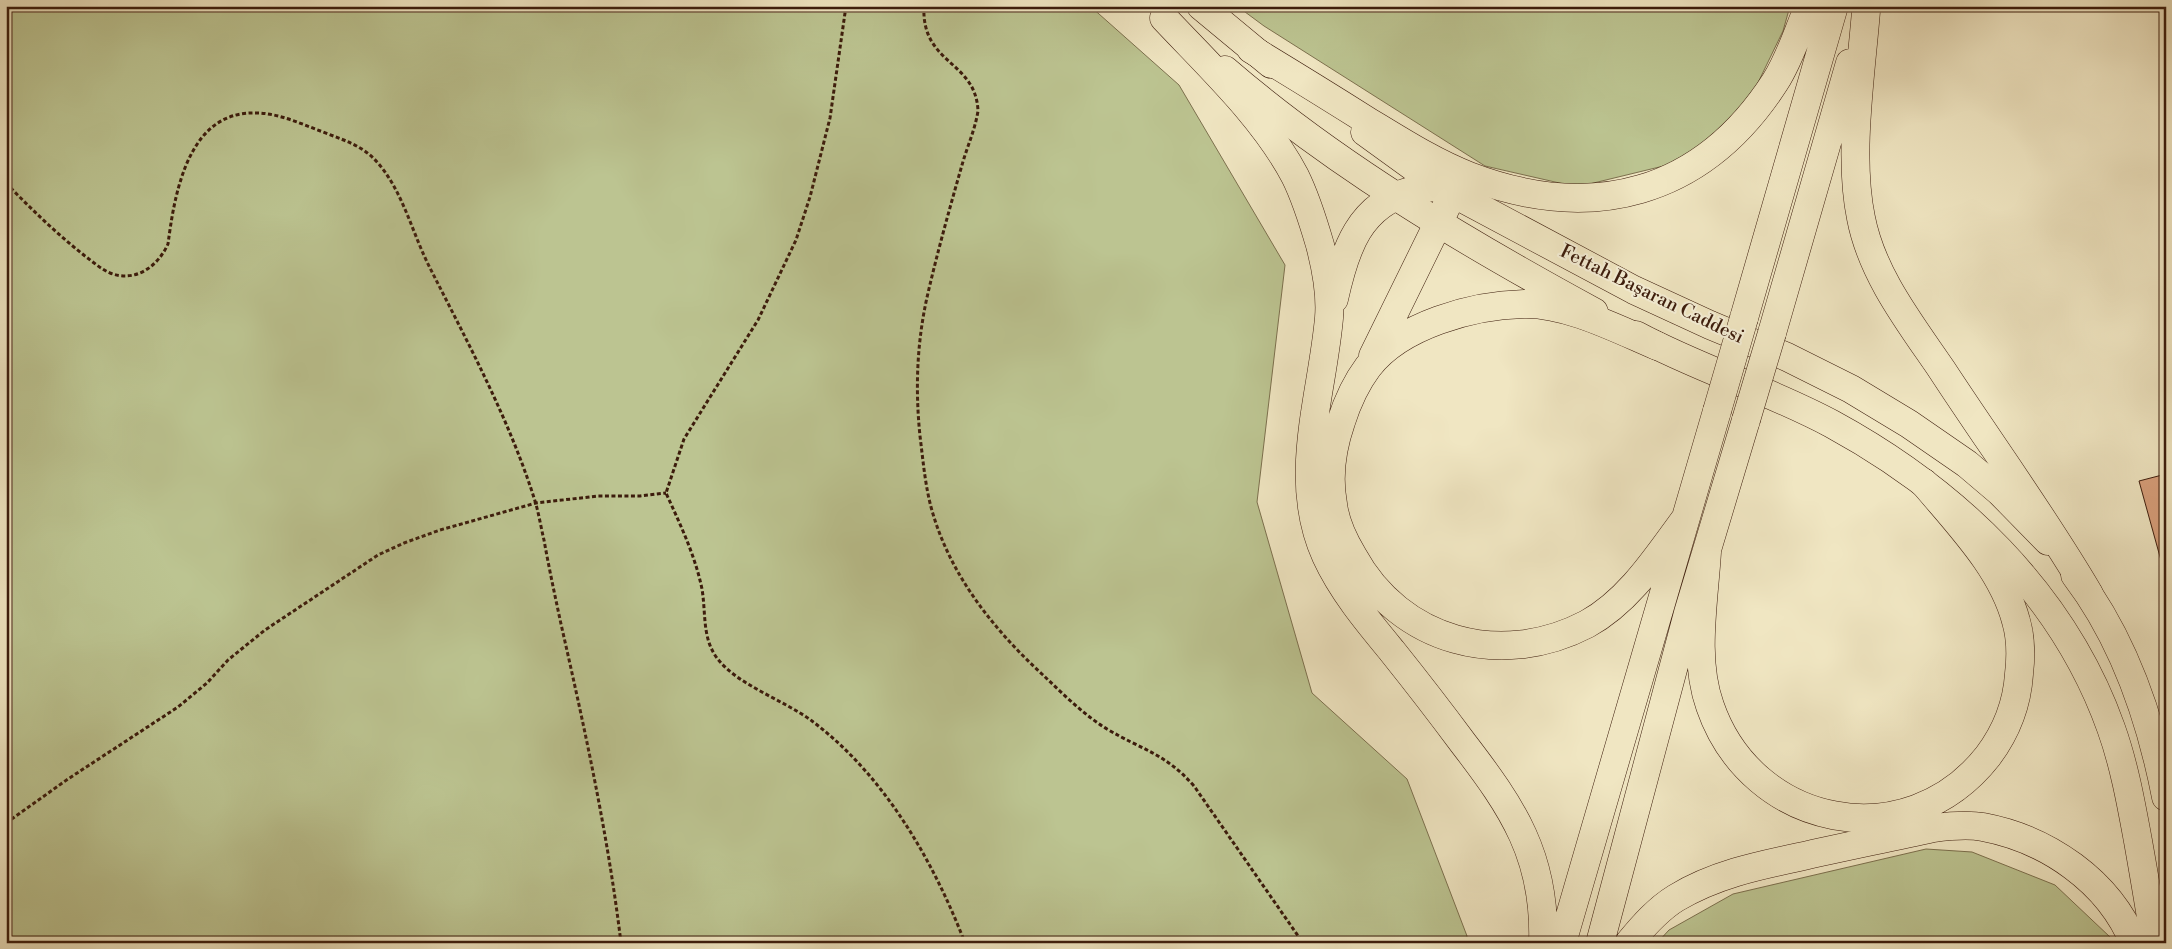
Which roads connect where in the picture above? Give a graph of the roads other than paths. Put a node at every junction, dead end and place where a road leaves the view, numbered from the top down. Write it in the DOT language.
graph roads {
  1 [pos="1201,6"];
  2 [pos="1809,6"];
  3 [pos="1834,6"];
  4 [pos="1866,8"];
  5 [pos="1158,12"];
  6 [pos="1250,48"];
  7 [pos="1447,190"];
  8 [pos="1396,196"];
  9 [pos="1438,222"];
  10 [pos="1330,315"];
  11 [pos="1657,346"];
  12 [pos="1368,367"];
  13 [pos="1924,483"];
  14 [pos="1685,519"];
  15 [pos="1707,552"];
  16 [pos="2089,594"];
  17 [pos="2166,797"];
  18 [pos="1543,943"];
  19 [pos="1562,943"];
  20 [pos="1600,943"];
  21 [pos="1629,943"];
  22 [pos="2134,943"];
  23 [pos="2155,943"];
  1 -- 6 [label="main road, Fettah Başaran Caddesi"];
  2 -- 6 [label="main road"];
  3 -- 14 [label="main road, bridge"];
  4 -- 15 [label="main road, bridge"];
  4 -- 16 [label="main road"];
  5 -- 8 [label="main road"];
  5 -- 10 [label="main road"];
  6 -- 7 [label="main road, Fettah Başaran Caddesi"];
  7 -- 8 [label="main road"];
  7 -- 9 [label="main road"];
  7 -- 16 [label="main road, Fettah Başaran Caddesi"];
  8 -- 9 [label="main road"];
  8 -- 10 [label="main road"];
  9 -- 11 [label="main road"];
  9 -- 12 [label="main road"];
  10 -- 18 [label="main road"];
  11 -- 12 [label="main road"];
  11 -- 13 [label="main road"];
  12 -- 14 [label="main road"];
  13 -- 15 [label="main road"];
  13 -- 23 [label="main road"];
  14 -- 19 [label="main road"];
  15 -- 20 [label="main road"];
  16 -- 17 [label="main road"];
  21 -- 22 [label="main road"];
}
